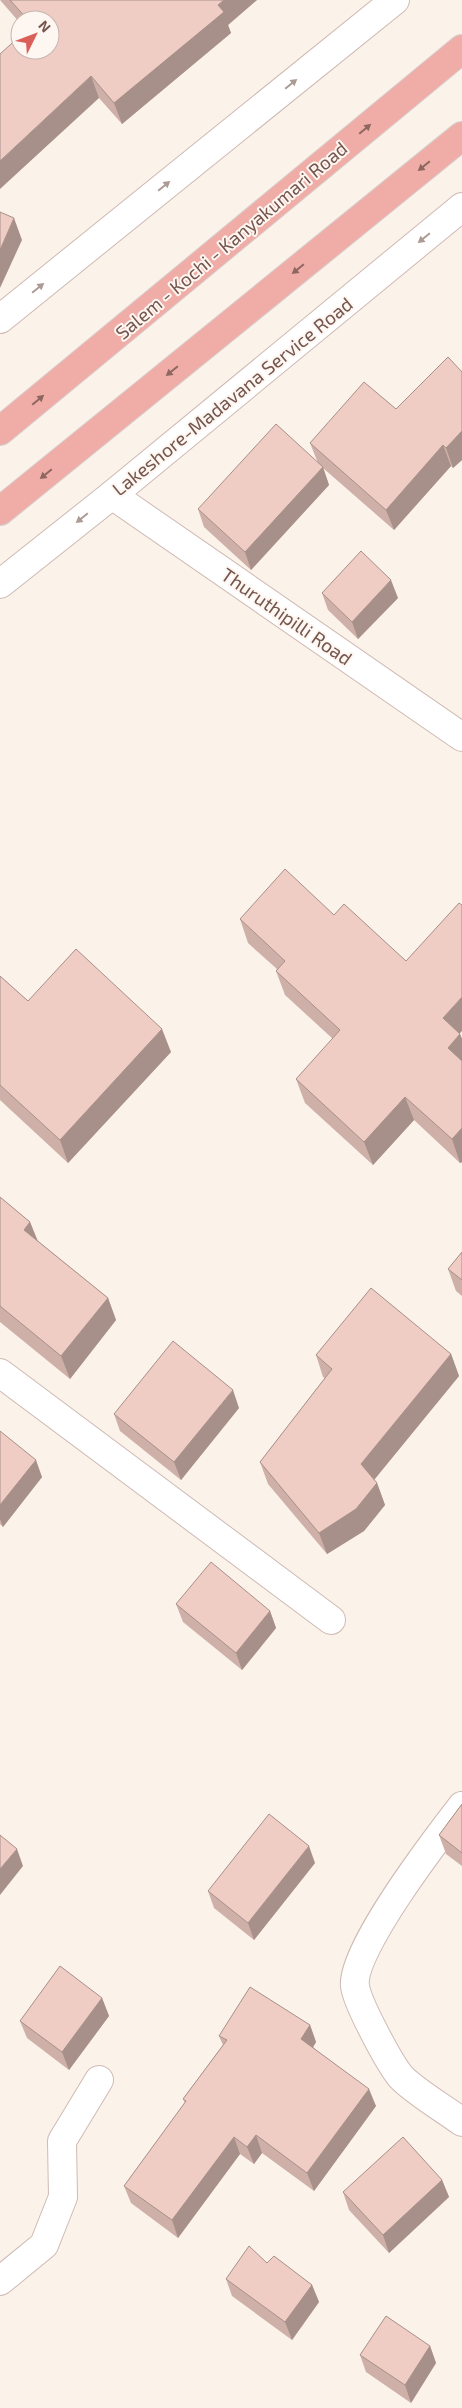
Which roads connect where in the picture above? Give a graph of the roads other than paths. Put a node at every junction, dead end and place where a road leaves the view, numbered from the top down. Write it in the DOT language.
graph roads {
  1 [pos="394,0"];
  2 [pos="462,49"];
  3 [pos="462,136"];
  4 [pos="462,207"];
  5 [pos="0,319"];
  6 [pos="0,431"];
  7 [pos="112,495"];
  8 [pos="0,511"];
  9 [pos="0,584"];
  10 [pos="462,737"];
  11 [pos="0,1373"];
  12 [pos="330,1620"];
  13 [pos="462,1806"];
  14 [pos="99,2080"];
  15 [pos="462,2122"];
  16 [pos="0,2281"];
  5 -- 1 [label="street, one-way"];
  6 -- 2 [label="highway, Salem - Kochi - Kanyakumari Road, one-way"];
  3 -- 8 [label="highway, one-way"];
  4 -- 7 [label="street, Lakeshore-Madavana Service Road, one-way"];
  7 -- 9 [label="street, Lakeshore-Madavana Service Road, one-way"];
  7 -- 10 [label="street, Thuruthipilli Road"];
  11 -- 12 [label="street"];
  13 -- 15 [label="street"];
  14 -- 16 [label="street"];
}
